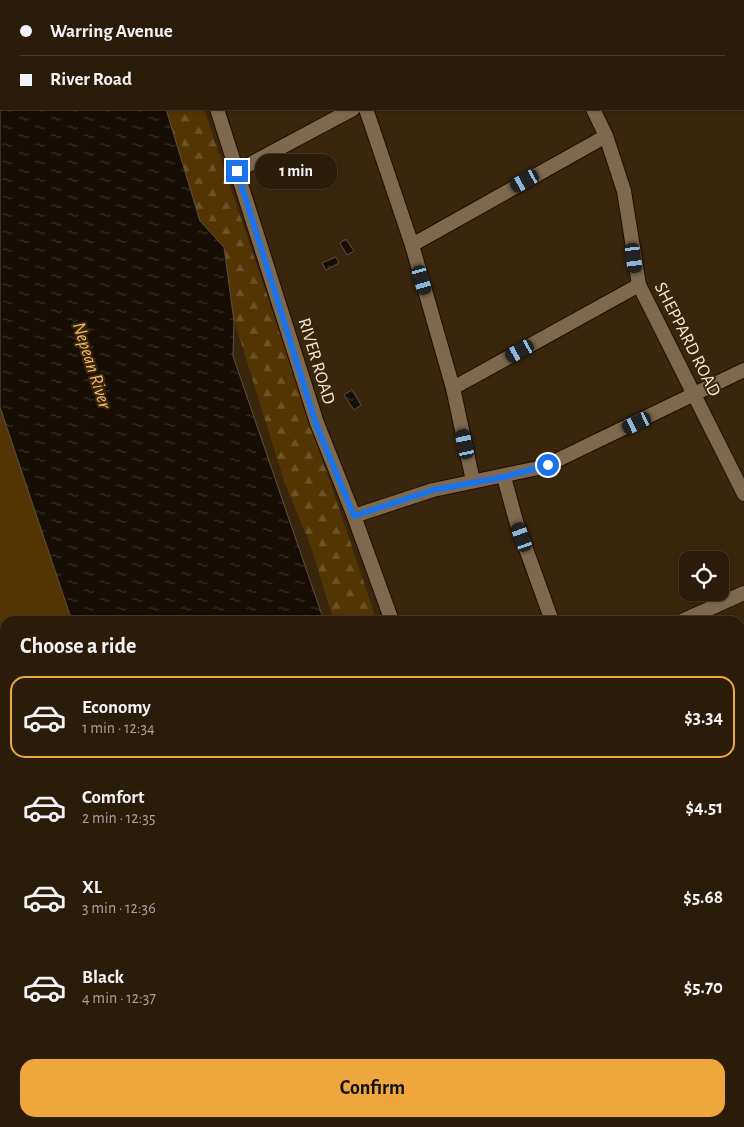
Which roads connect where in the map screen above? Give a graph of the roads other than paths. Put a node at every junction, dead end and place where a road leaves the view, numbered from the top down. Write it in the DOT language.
graph roads {
  1 [pos="217,110"];
  2 [pos="351,110"];
  3 [pos="366,110"];
  4 [pos="593,110"];
  5 [pos="606,136"];
  6 [pos="237,171"];
  7 [pos="412,244"];
  8 [pos="639,285"];
  9 [pos="744,370"];
  10 [pos="453,388"];
  11 [pos="696,395"];
  12 [pos="504,477"];
  13 [pos="473,481"];
  14 [pos="744,494"];
  15 [pos="354,516"];
  16 [pos="744,593"];
  17 [pos="390,616"];
  18 [pos="550,616"];
  19 [pos="693,616"];
  1 -- 6 [label="street, RIVER ROAD"];
  2 -- 6 [label="street"];
  3 -- 7 [label="street"];
  4 -- 5 [label="street, SHEPPARD ROAD"];
  5 -- 7 [label="street"];
  5 -- 8 [label="street, SHEPPARD ROAD"];
  6 -- 15 [label="street, RIVER ROAD"];
  7 -- 10 [label="street"];
  8 -- 10 [label="street"];
  8 -- 11 [label="street, SHEPPARD ROAD"];
  9 -- 11 [label="street"];
  10 -- 13 [label="street"];
  11 -- 12 [label="street"];
  11 -- 14 [label="street, SHEPPARD ROAD"];
  12 -- 13 [label="street"];
  12 -- 18 [label="street"];
  13 -- 15 [label="street"];
  15 -- 17 [label="street, RIVER ROAD"];
  16 -- 19 [label="street"];
}
